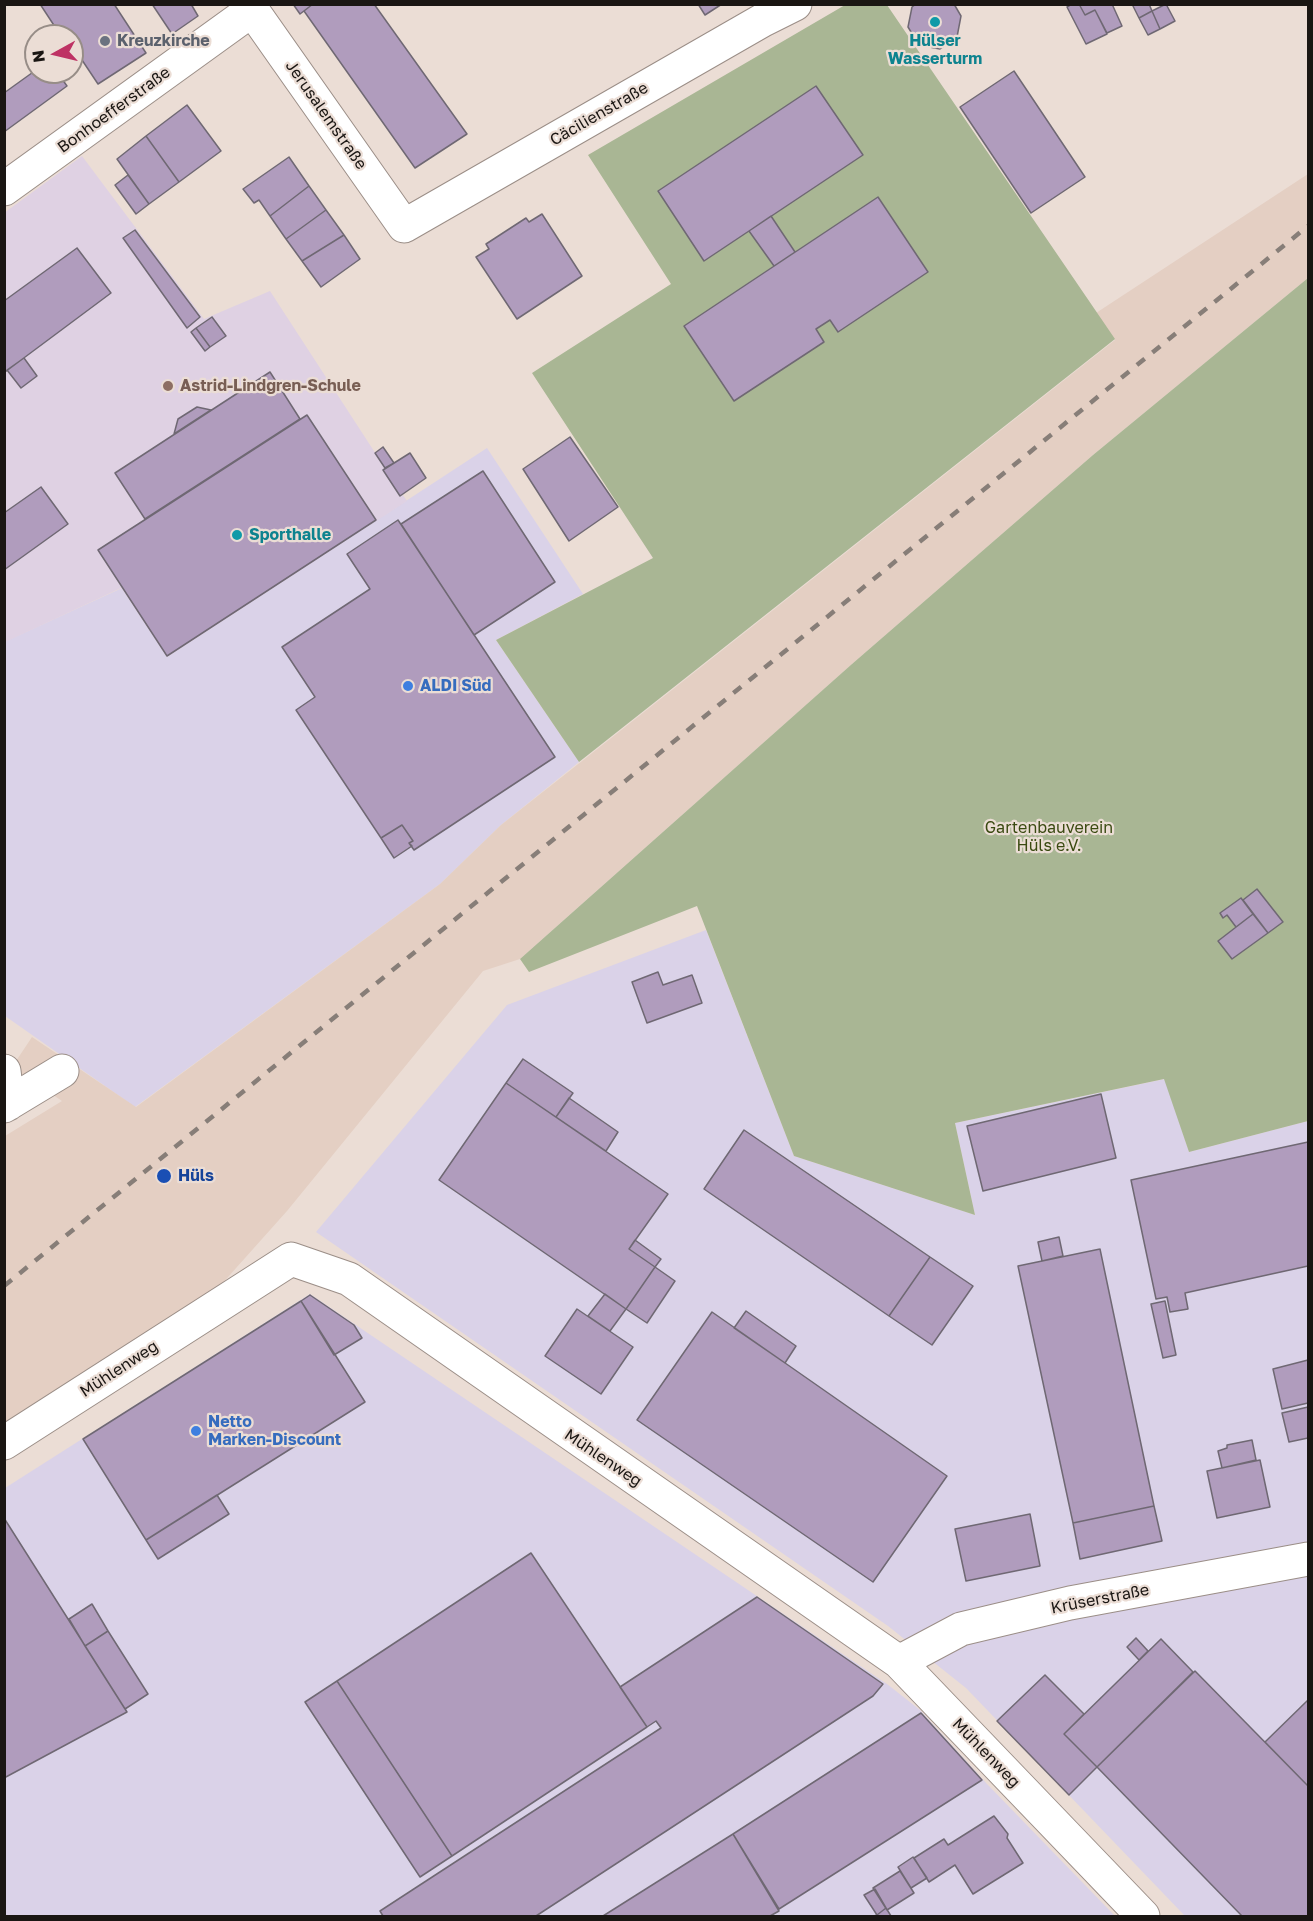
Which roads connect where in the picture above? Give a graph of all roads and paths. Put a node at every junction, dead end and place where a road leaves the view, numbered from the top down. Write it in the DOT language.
graph roads {
  1 [pos="795,4"];
  2 [pos="250,7"];
  3 [pos="4,189"];
  4 [pos="404,226"];
  5 [pos="4,1071"];
  6 [pos="63,1071"];
  7 [pos="6,1105"];
  8 [pos="4,1443"];
  9 [pos="1308,1559"];
  10 [pos="899,1662"];
  11 [pos="1143,1917"];
  1 -- 4 [label="street, Cäcilienstraße"];
  2 -- 3 [label="street, Bonhoefferstraße"];
  2 -- 4 [label="street, Jerusalemstraße"];
  5 -- 7 [label="street"];
  6 -- 7 [label="street"];
  8 -- 10 [label="street, Mühlenweg"];
  9 -- 10 [label="street, Krüserstraße"];
  10 -- 11 [label="street, Mühlenweg"];
}
